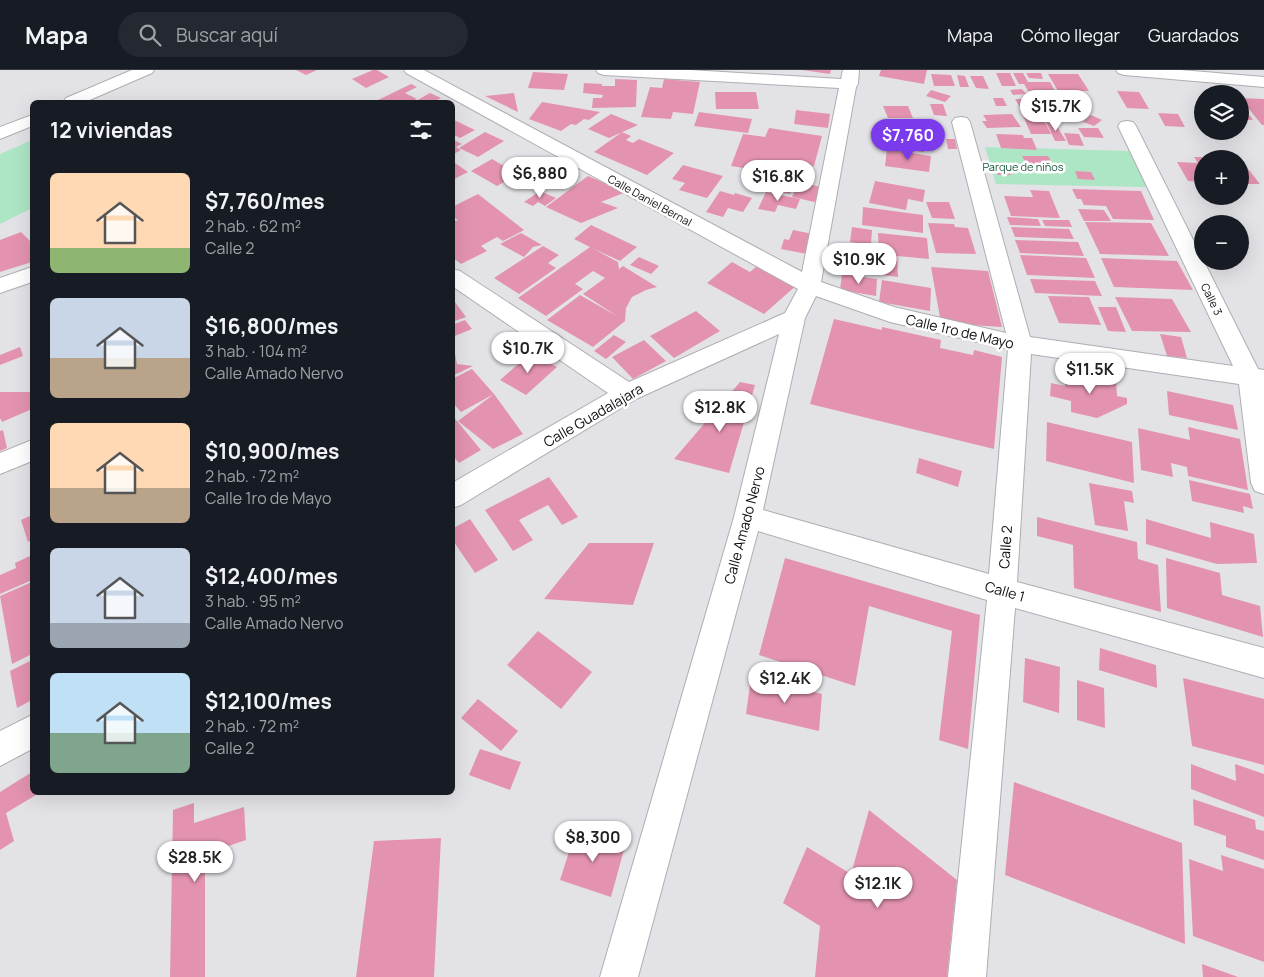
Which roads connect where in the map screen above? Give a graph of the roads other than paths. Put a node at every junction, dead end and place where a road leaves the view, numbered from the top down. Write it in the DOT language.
graph roads {
  1 [pos="146,70"];
  2 [pos="412,70"];
  3 [pos="604,70"];
  4 [pos="1124,70"];
  5 [pos="850,77"];
  6 [pos="1264,82"];
  7 [pos="77,100"];
  8 [pos="30,121"];
  9 [pos="961,122"];
  10 [pos="1127,126"];
  11 [pos="0,134"];
  12 [pos="30,275"];
  13 [pos="455,278"];
  14 [pos="0,286"];
  15 [pos="810,286"];
  16 [pos="794,318"];
  17 [pos="1020,344"];
  18 [pos="1257,378"];
  19 [pos="627,393"];
  20 [pos="30,451"];
  21 [pos="0,464"];
  22 [pos="1264,483"];
  23 [pos="455,495"];
  24 [pos="748,517"];
  25 [pos="1002,591"];
  26 [pos="1264,663"];
  27 [pos="30,732"];
  28 [pos="0,748"];
  29 [pos="619,977"];
  30 [pos="967,977"];
  1 -- 7 [label="street"];
  2 -- 15 [label="street, Calle Daniel Bernal"];
  3 -- 5 [label="street"];
  4 -- 6 [label="street"];
  5 -- 15 [label="street, Calle Amado Nervo"];
  8 -- 11 [label="street"];
  9 -- 17 [label="street, Calle 2"];
  10 -- 18 [label="street, Calle 3"];
  12 -- 14 [label="street"];
  13 -- 19 [label="street"];
  15 -- 16 [label="street, Calle Amado Nervo"];
  15 -- 17 [label="street, Calle 1ro de Mayo"];
  16 -- 19 [label="street, Calle Guadalajara"];
  16 -- 24 [label="street, Calle Amado Nervo"];
  17 -- 18 [label="street, Calle 1ro de Mayo"];
  17 -- 25 [label="street, Calle 2"];
  18 -- 22 [label="street, Calle 3"];
  19 -- 23 [label="street, Calle Guadalajara"];
  20 -- 21 [label="street"];
  24 -- 25 [label="street, Calle 1"];
  24 -- 29 [label="street, Calle Amado Nervo"];
  25 -- 26 [label="street, Calle 1"];
  25 -- 30 [label="street, Calle 2"];
  27 -- 28 [label="street"];
}
